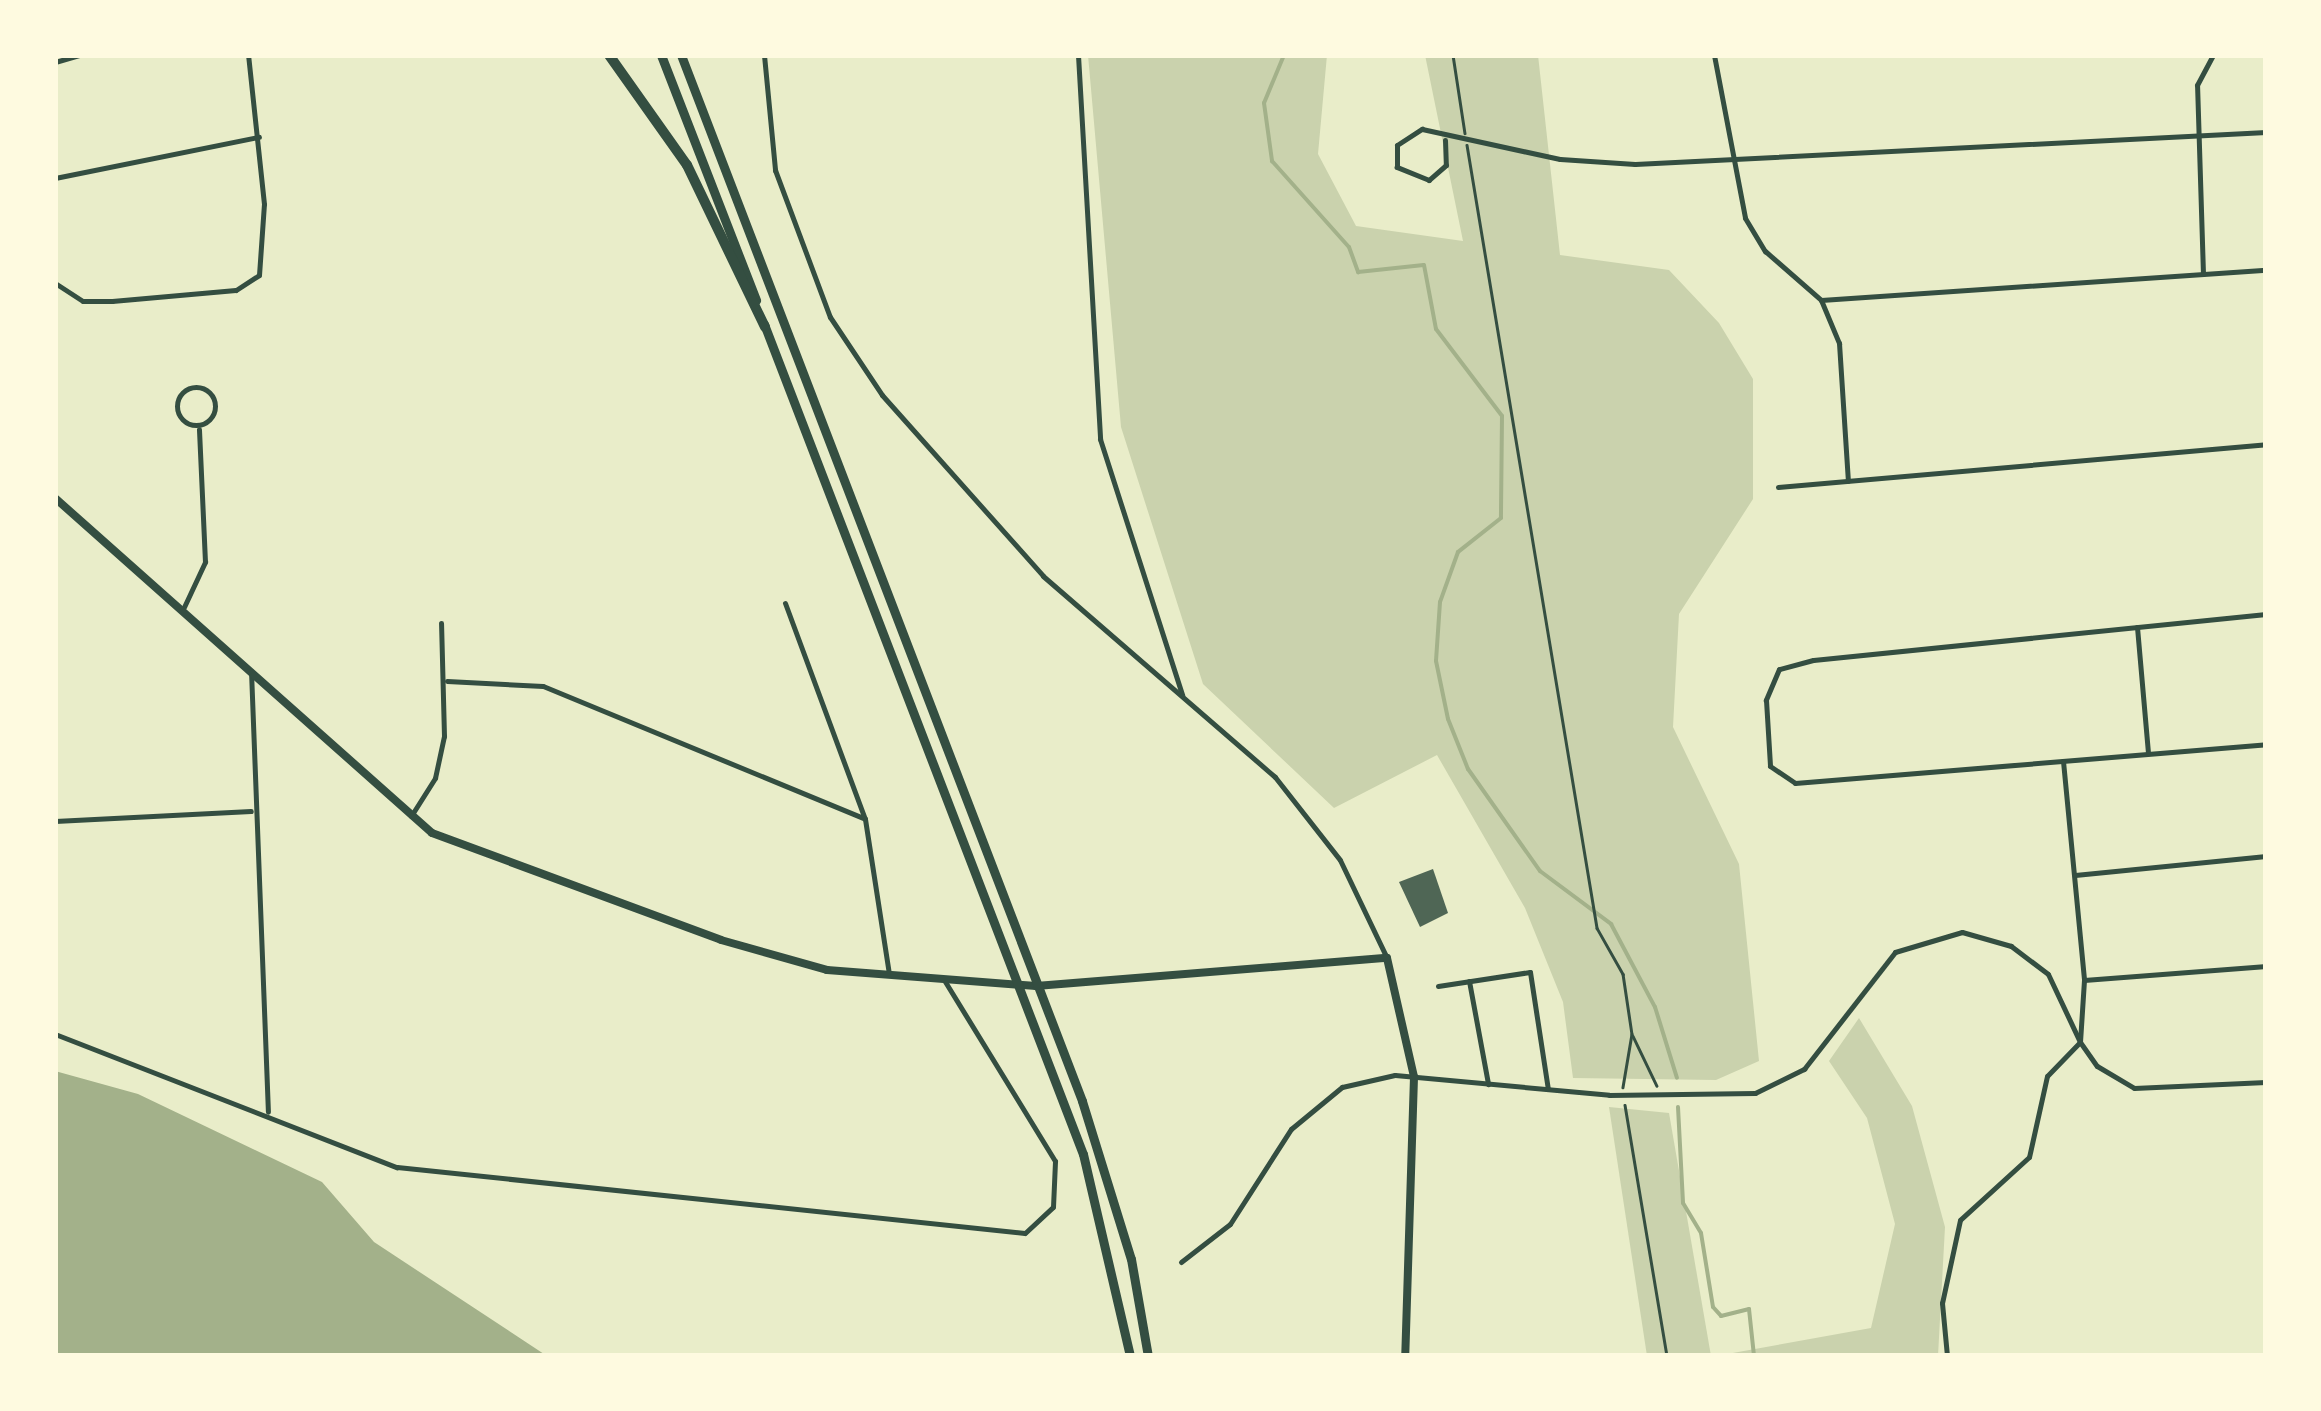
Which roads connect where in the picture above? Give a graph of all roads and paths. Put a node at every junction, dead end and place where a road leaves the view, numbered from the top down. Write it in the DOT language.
graph roads {
  1 [pos="80,55"];
  2 [pos="248,55"];
  3 [pos="609,55"];
  4 [pos="661,55"];
  5 [pos="681,55"];
  6 [pos="764,55"];
  7 [pos="1078,55"];
  8 [pos="1453,55"];
  9 [pos="1714,55"];
  10 [pos="2213,55"];
  11 [pos="55,62"];
  12 [pos="2266,132"];
  13 [pos="2196,135"];
  14 [pos="259,137"];
  15 [pos="1446,140"];
  16 [pos="1736,160"];
  17 [pos="55,178"];
  18 [pos="2266,270"];
  19 [pos="2203,274"];
  20 [pos="55,284"];
  21 [pos="1821,300"];
  22 [pos="765,327"];
  23 [pos="199,430"];
  24 [pos="2266,444"];
  25 [pos="1848,481"];
  26 [pos="1778,487"];
  27 [pos="55,498"];
  28 [pos="785,603"];
  29 [pos="184,606"];
  30 [pos="2266,614"];
  31 [pos="441,622"];
  32 [pos="2137,627"];
  33 [pos="252,671"];
  34 [pos="446,681"];
  35 [pos="1183,698"];
  36 [pos="2266,744"];
  37 [pos="2148,753"];
  38 [pos="2063,761"];
  39 [pos="251,811"];
  40 [pos="410,818"];
  41 [pos="865,819"];
  42 [pos="55,820"];
  43 [pos="2266,856"];
  44 [pos="2075,875"];
  45 [pos="1387,958"];
  46 [pos="2266,966"];
  47 [pos="890,977"];
  48 [pos="944,980"];
  49 [pos="2084,980"];
  50 [pos="1469,981"];
  51 [pos="1017,983"];
  52 [pos="1036,986"];
  53 [pos="1438,986"];
  54 [pos="55,1034"];
  55 [pos="1632,1034"];
  56 [pos="2080,1042"];
  57 [pos="1414,1077"];
  58 [pos="2266,1082"];
  59 [pos="1488,1084"];
  60 [pos="1548,1090"];
  61 [pos="1658,1097"];
  62 [pos="268,1112"];
  63 [pos="1181,1262"];
  64 [pos="1130,1356"];
  65 [pos="1148,1356"];
  66 [pos="1406,1356"];
  67 [pos="1667,1356"];
  68 [pos="1947,1356"];
  1 -- 11 [label="street"];
  2 -- 14 [label="street"];
  3 -- 22 [label="highway"];
  4 -- 22 [label="highway"];
  5 -- 52 [label="highway"];
  6 -- 35 [label="street"];
  7 -- 35 [label="street"];
  8 -- 55 [label="path"];
  9 -- 16 [label="street"];
  10 -- 13 [label="street"];
  12 -- 13 [label="street"];
  13 -- 16 [label="street"];
  13 -- 19 [label="street"];
  14 -- 17 [label="street"];
  14 -- 20 [label="street"];
  15 -- 15 [label="street"];
  15 -- 16 [label="street"];
  16 -- 21 [label="street"];
  18 -- 19 [label="street"];
  19 -- 21 [label="street"];
  21 -- 25 [label="street"];
  22 -- 51 [label="highway"];
  23 -- 23 [label="street"];
  23 -- 29 [label="street"];
  24 -- 25 [label="street"];
  25 -- 26 [label="street"];
  27 -- 29 [label="street"];
  28 -- 41 [label="street"];
  29 -- 33 [label="street"];
  30 -- 32 [label="street"];
  31 -- 34 [label="street"];
  32 -- 37 [label="street"];
  32 -- 38 [label="street"];
  33 -- 39 [label="street"];
  33 -- 40 [label="street"];
  34 -- 40 [label="street"];
  34 -- 41 [label="street"];
  35 -- 45 [label="street"];
  36 -- 37 [label="street"];
  37 -- 38 [label="street"];
  38 -- 44 [label="street"];
  39 -- 42 [label="street"];
  39 -- 62 [label="street"];
  40 -- 47 [label="street"];
  41 -- 47 [label="street"];
  43 -- 44 [label="street"];
  44 -- 49 [label="street"];
  45 -- 52 [label="street"];
  45 -- 57 [label="street"];
  46 -- 49 [label="street"];
  47 -- 48 [label="street"];
  48 -- 51 [label="street"];
  48 -- 62 [label="street"];
  49 -- 56 [label="street"];
  50 -- 53 [label="street"];
  50 -- 59 [label="street"];
  50 -- 60 [label="street"];
  51 -- 52 [label="street"];
  51 -- 64 [label="highway"];
  52 -- 65 [label="highway"];
  54 -- 62 [label="street"];
  55 -- 61 [label="path"];
  55 -- 67 [label="path"];
  56 -- 58 [label="street"];
  56 -- 61 [label="street"];
  56 -- 68 [label="street"];
  57 -- 59 [label="street"];
  57 -- 63 [label="street"];
  57 -- 66 [label="street"];
  59 -- 60 [label="street"];
  60 -- 61 [label="street"];
}
